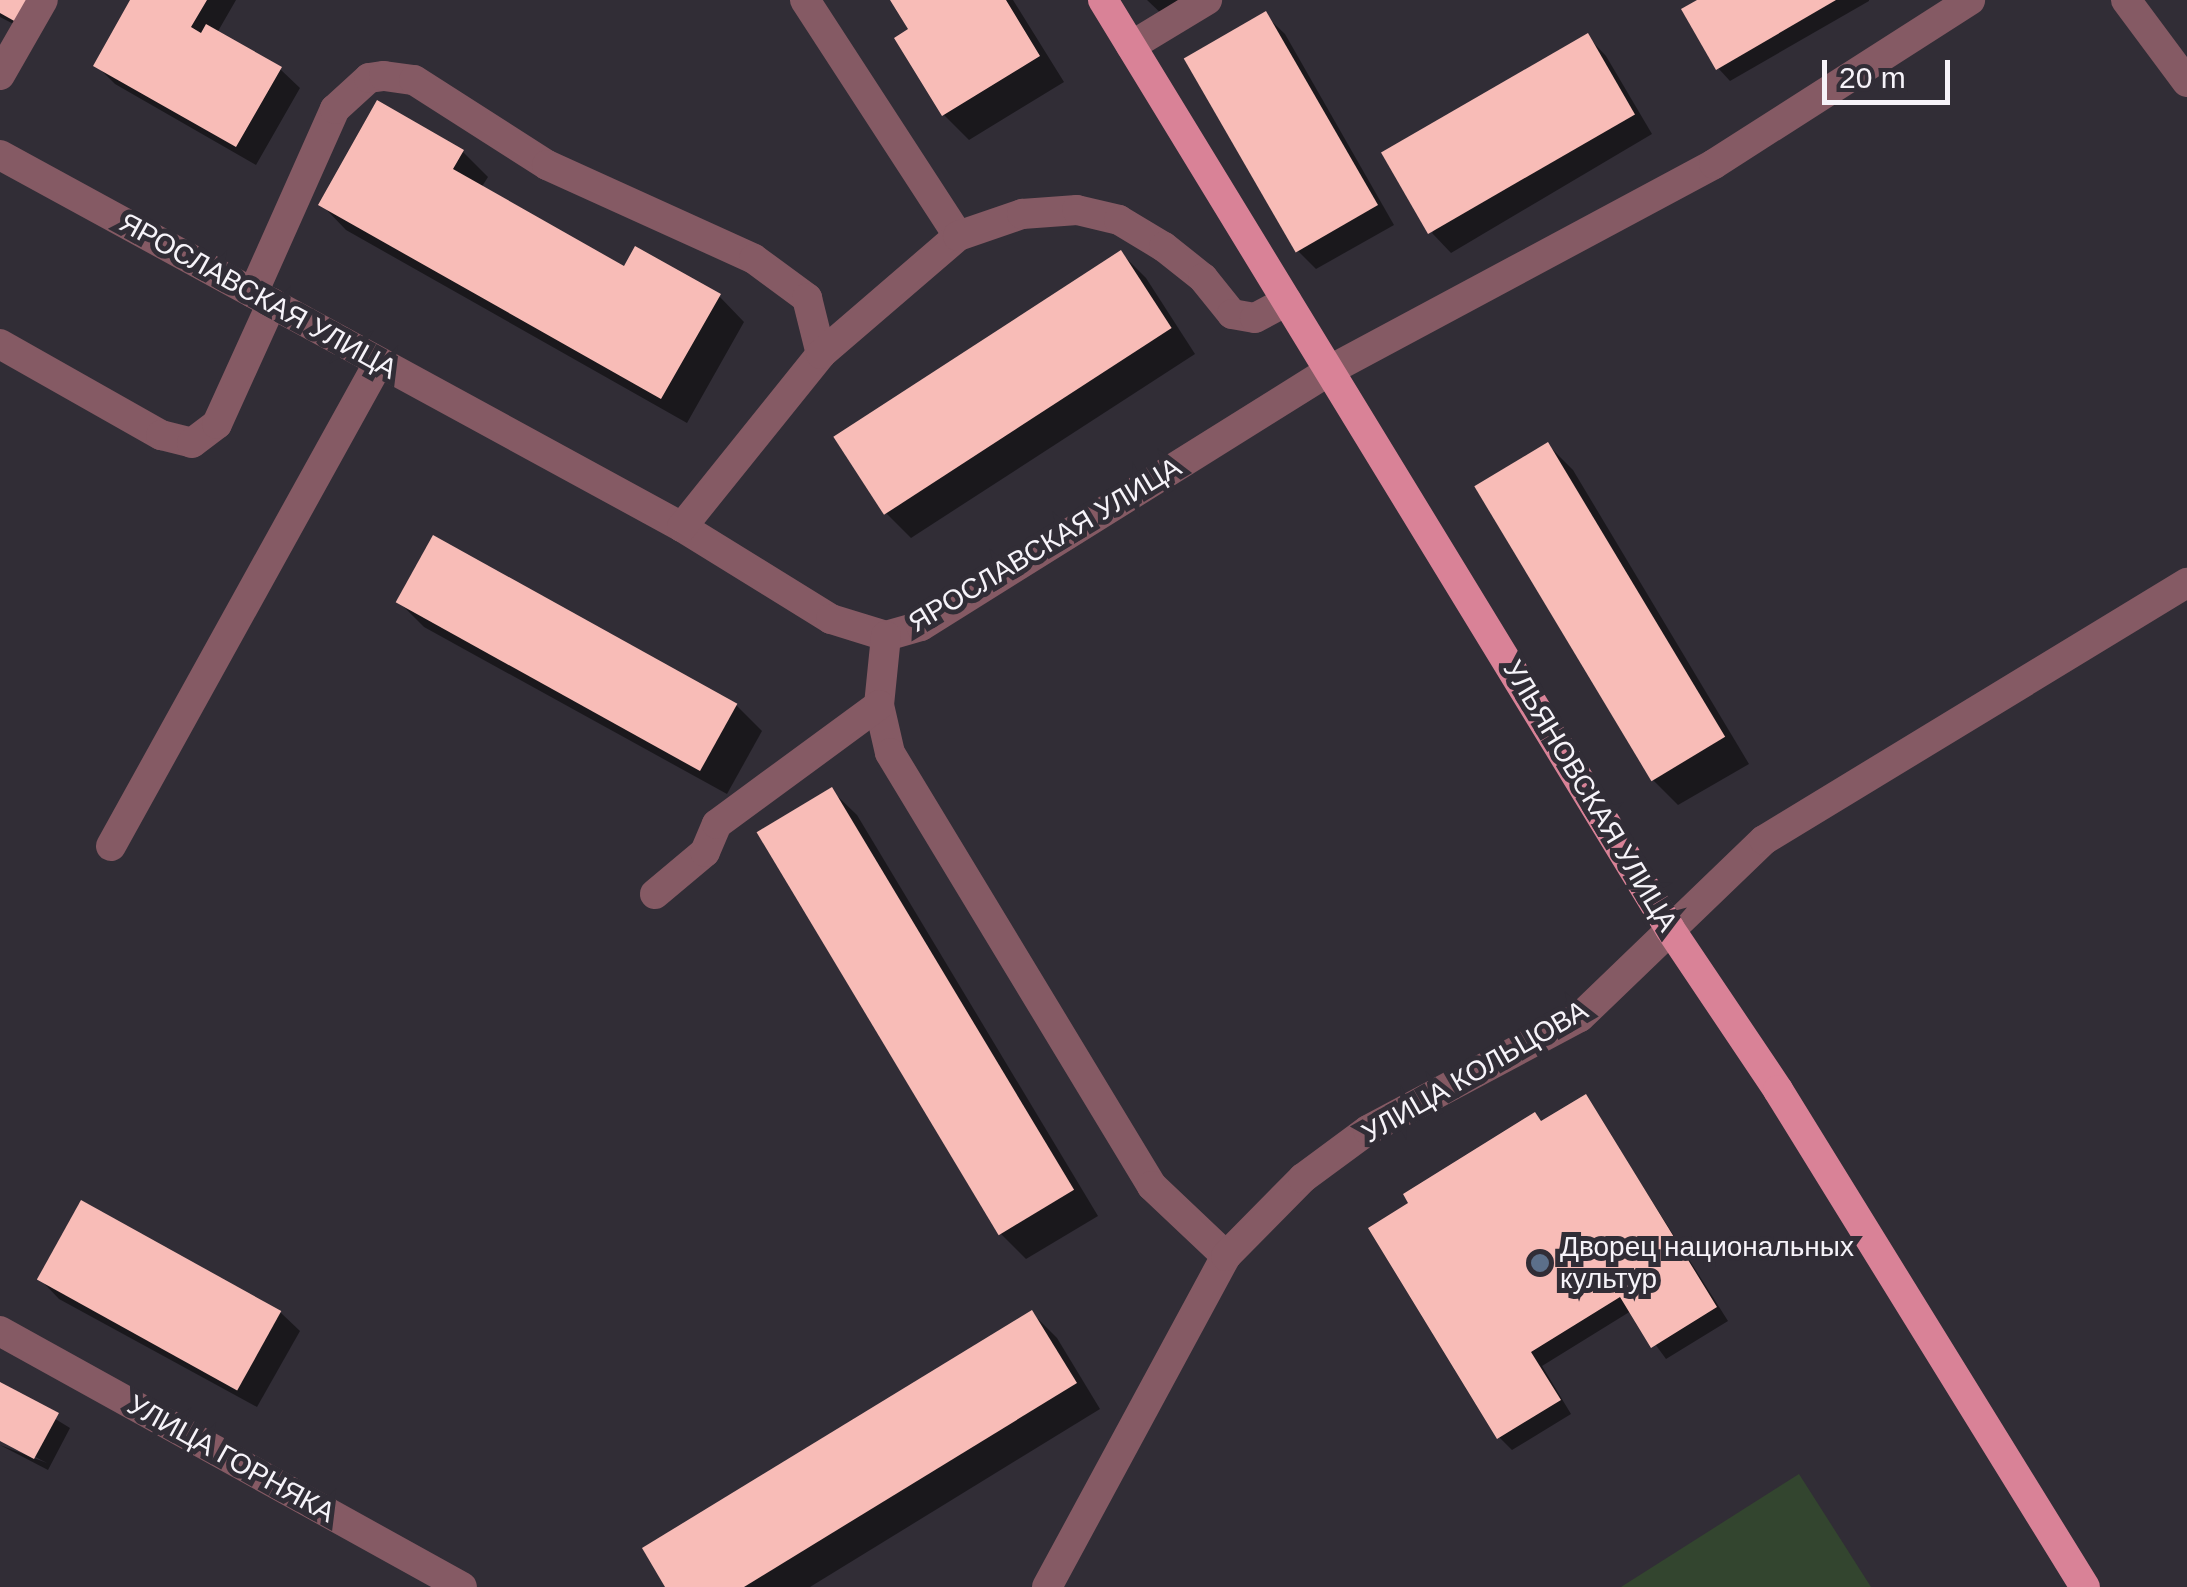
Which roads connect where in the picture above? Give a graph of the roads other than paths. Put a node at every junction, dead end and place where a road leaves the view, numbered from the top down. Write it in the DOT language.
graph roads {
  1 [pos="43,0"];
  2 [pos="804,0"];
  3 [pos="1103,0"];
  4 [pos="1208,0"];
  5 [pos="1970,0"];
  6 [pos="2126,0"];
  7 [pos="1131,46"];
  8 [pos="0,75"];
  9 [pos="2187,82"];
  10 [pos="0,155"];
  11 [pos="958,236"];
  12 [pos="262,298"];
  13 [pos="1287,301"];
  14 [pos="0,344"];
  15 [pos="821,354"];
  16 [pos="379,362"];
  17 [pos="1330,370"];
  18 [pos="682,528"];
  19 [pos="2187,583"];
  20 [pos="886,636"];
  21 [pos="878,705"];
  22 [pos="111,846"];
  23 [pos="656,894"];
  24 [pos="1670,928"];
  25 [pos="1226,1256"];
  26 [pos="0,1331"];
  27 [pos="462,1587"];
  28 [pos="1047,1587"];
  29 [pos="2085,1587"];
  1 -- 8 [label="street"];
  2 -- 11 [label="street"];
  3 -- 7 [label="main road, УЛЬЯНОВСКАЯ УЛИЦА"];
  4 -- 7 [label="street"];
  5 -- 17 [label="street, ЯРОСЛАВСКАЯ УЛИЦА"];
  6 -- 9 [label="street"];
  7 -- 13 [label="main road, УЛЬЯНОВСКАЯ УЛИЦА"];
  10 -- 12 [label="street, ЯРОСЛАВСКАЯ УЛИЦА"];
  11 -- 13 [label="street"];
  11 -- 15 [label="street"];
  12 -- 14 [label="street"];
  12 -- 15 [label="street"];
  12 -- 16 [label="street, ЯРОСЛАВСКАЯ УЛИЦА"];
  13 -- 17 [label="main road, УЛЬЯНОВСКАЯ УЛИЦА"];
  15 -- 18 [label="street"];
  16 -- 18 [label="street, ЯРОСЛАВСКАЯ УЛИЦА"];
  16 -- 22 [label="street"];
  17 -- 20 [label="street, ЯРОСЛАВСКАЯ УЛИЦА"];
  17 -- 24 [label="main road, УЛЬЯНОВСКАЯ УЛИЦА"];
  18 -- 20 [label="street, ЯРОСЛАВСКАЯ УЛИЦА"];
  19 -- 24 [label="street, УЛИЦА КОЛЬЦОВА"];
  20 -- 21 [label="street"];
  21 -- 23 [label="street"];
  21 -- 25 [label="street"];
  24 -- 25 [label="street, УЛИЦА КОЛЬЦОВА"];
  24 -- 29 [label="main road, УЛЬЯНОВСКАЯ УЛИЦА"];
  25 -- 28 [label="street, УЛИЦА КОЛЬЦОВА"];
  26 -- 27 [label="street, УЛИЦА ГОРНЯКА"];
}
